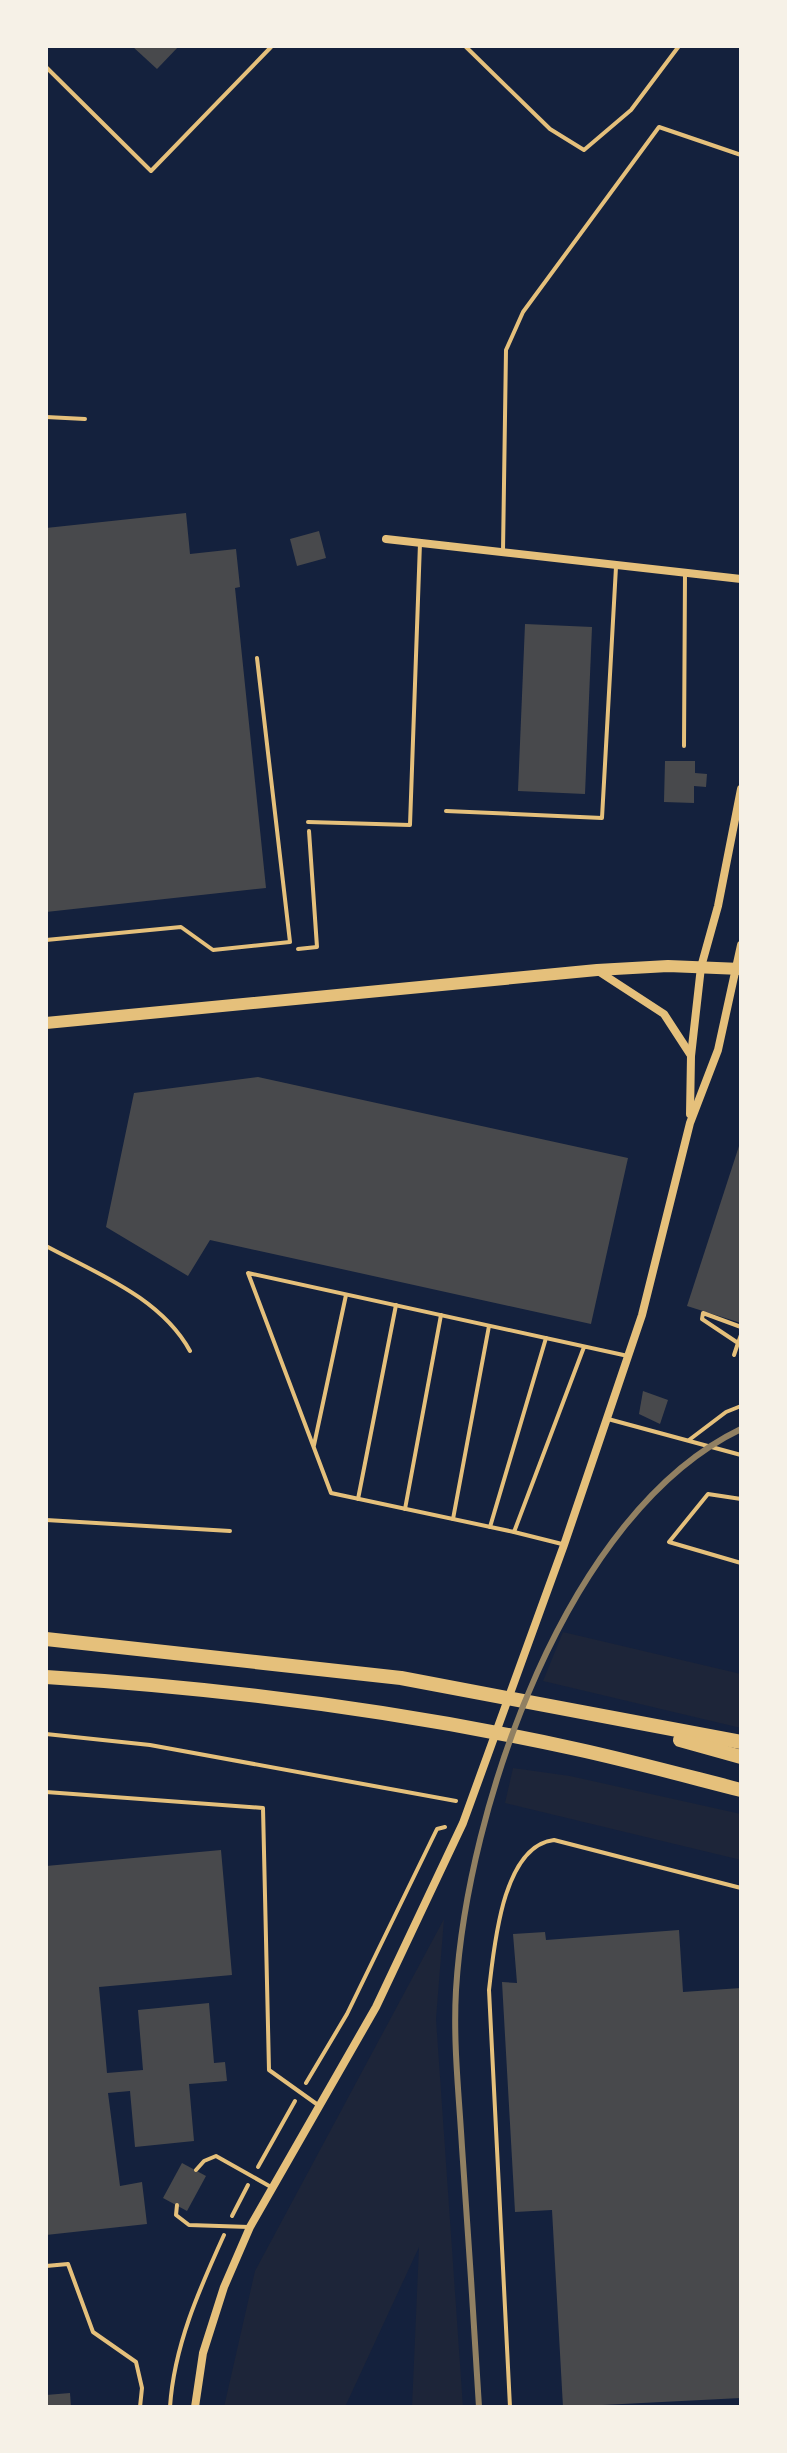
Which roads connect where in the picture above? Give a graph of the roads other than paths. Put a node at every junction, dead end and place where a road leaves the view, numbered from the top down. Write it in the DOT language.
graph roads {
  1 [pos="272,46"];
  2 [pos="465,46"];
  3 [pos="679,46"];
  4 [pos="46,67"];
  5 [pos="741,155"];
  6 [pos="46,417"];
  7 [pos="85,419"];
  8 [pos="386,539"];
  9 [pos="420,543"];
  10 [pos="503,554"];
  11 [pos="616,567"];
  12 [pos="685,574"];
  13 [pos="741,579"];
  14 [pos="257,658"];
  15 [pos="684,746"];
  16 [pos="741,789"];
  17 [pos="446,811"];
  18 [pos="308,822"];
  19 [pos="46,940"];
  20 [pos="741,945"];
  21 [pos="701,967"];
  22 [pos="740,969"];
  23 [pos="597,970"];
  24 [pos="46,1023"];
  25 [pos="691,1056"];
  26 [pos="690,1123"];
  27 [pos="46,1246"];
  28 [pos="346,1295"];
  29 [pos="396,1305"];
  30 [pos="441,1315"];
  31 [pos="489,1326"];
  32 [pos="546,1338"];
  33 [pos="584,1347"];
  34 [pos="190,1351"];
  35 [pos="628,1356"];
  36 [pos="741,1406"];
  37 [pos="606,1418"];
  38 [pos="689,1440"];
  39 [pos="314,1447"];
  40 [pos="741,1455"];
  41 [pos="358,1499"];
  42 [pos="741,1499"];
  43 [pos="405,1509"];
  44 [pos="453,1519"];
  45 [pos="46,1520"];
  46 [pos="490,1527"];
  47 [pos="230,1531"];
  48 [pos="514,1532"];
  49 [pos="564,1545"];
  50 [pos="741,1563"];
  51 [pos="46,1639"];
  52 [pos="46,1677"];
  53 [pos="602,1718"];
  54 [pos="741,1742"];
  55 [pos="741,1757"];
  56 [pos="741,1790"];
  57 [pos="46,1792"];
  58 [pos="741,1888"];
  59 [pos="320,2106"];
  60 [pos="196,2170"];
  61 [pos="273,2188"];
  62 [pos="177,2205"];
  63 [pos="250,2227"];
  64 [pos="46,2266"];
  65 [pos="140,2407"];
  66 [pos="195,2407"];
  67 [pos="510,2407"];
  1 -- 4 [label="lane"];
  2 -- 3 [label="lane"];
  5 -- 10 [label="lane"];
  6 -- 7 [label="lane"];
  8 -- 9 [label="street"];
  9 -- 10 [label="street"];
  9 -- 18 [label="lane"];
  10 -- 11 [label="street"];
  11 -- 12 [label="street"];
  11 -- 17 [label="lane"];
  12 -- 13 [label="street"];
  12 -- 15 [label="lane"];
  14 -- 19 [label="lane"];
  16 -- 21 [label="street"];
  20 -- 22 [label="street"];
  21 -- 22 [label="main road"];
  21 -- 23 [label="main road"];
  21 -- 25 [label="street"];
  22 -- 26 [label="street"];
  23 -- 24 [label="main road"];
  23 -- 25 [label="street"];
  25 -- 26 [label="street"];
  26 -- 35 [label="street"];
  27 -- 34 [label="lane"];
  28 -- 29 [label="lane"];
  28 -- 39 [label="lane"];
  28 -- 39 [label="lane"];
  29 -- 30 [label="lane"];
  29 -- 41 [label="lane"];
  30 -- 31 [label="lane"];
  30 -- 43 [label="lane"];
  31 -- 32 [label="lane"];
  31 -- 44 [label="lane"];
  32 -- 33 [label="lane"];
  32 -- 46 [label="lane"];
  33 -- 35 [label="lane"];
  33 -- 48 [label="lane"];
  35 -- 37 [label="street"];
  36 -- 38 [label="lane"];
  37 -- 38 [label="lane"];
  37 -- 49 [label="street"];
  38 -- 40 [label="lane"];
  39 -- 41 [label="lane"];
  41 -- 43 [label="lane"];
  42 -- 50 [label="lane"];
  43 -- 44 [label="lane"];
  44 -- 46 [label="lane"];
  45 -- 47 [label="lane"];
  46 -- 48 [label="lane"];
  48 -- 49 [label="lane"];
  49 -- 59 [label="street"];
  51 -- 53 [label="highway"];
  52 -- 56 [label="highway"];
  53 -- 54 [label="highway"];
  53 -- 55 [label="highway"];
  57 -- 59 [label="lane"];
  58 -- 67 [label="lane"];
  59 -- 61 [label="street"];
  60 -- 61 [label="lane"];
  61 -- 63 [label="street"];
  62 -- 63 [label="lane"];
  63 -- 66 [label="street"];
  64 -- 65 [label="lane"];
}
